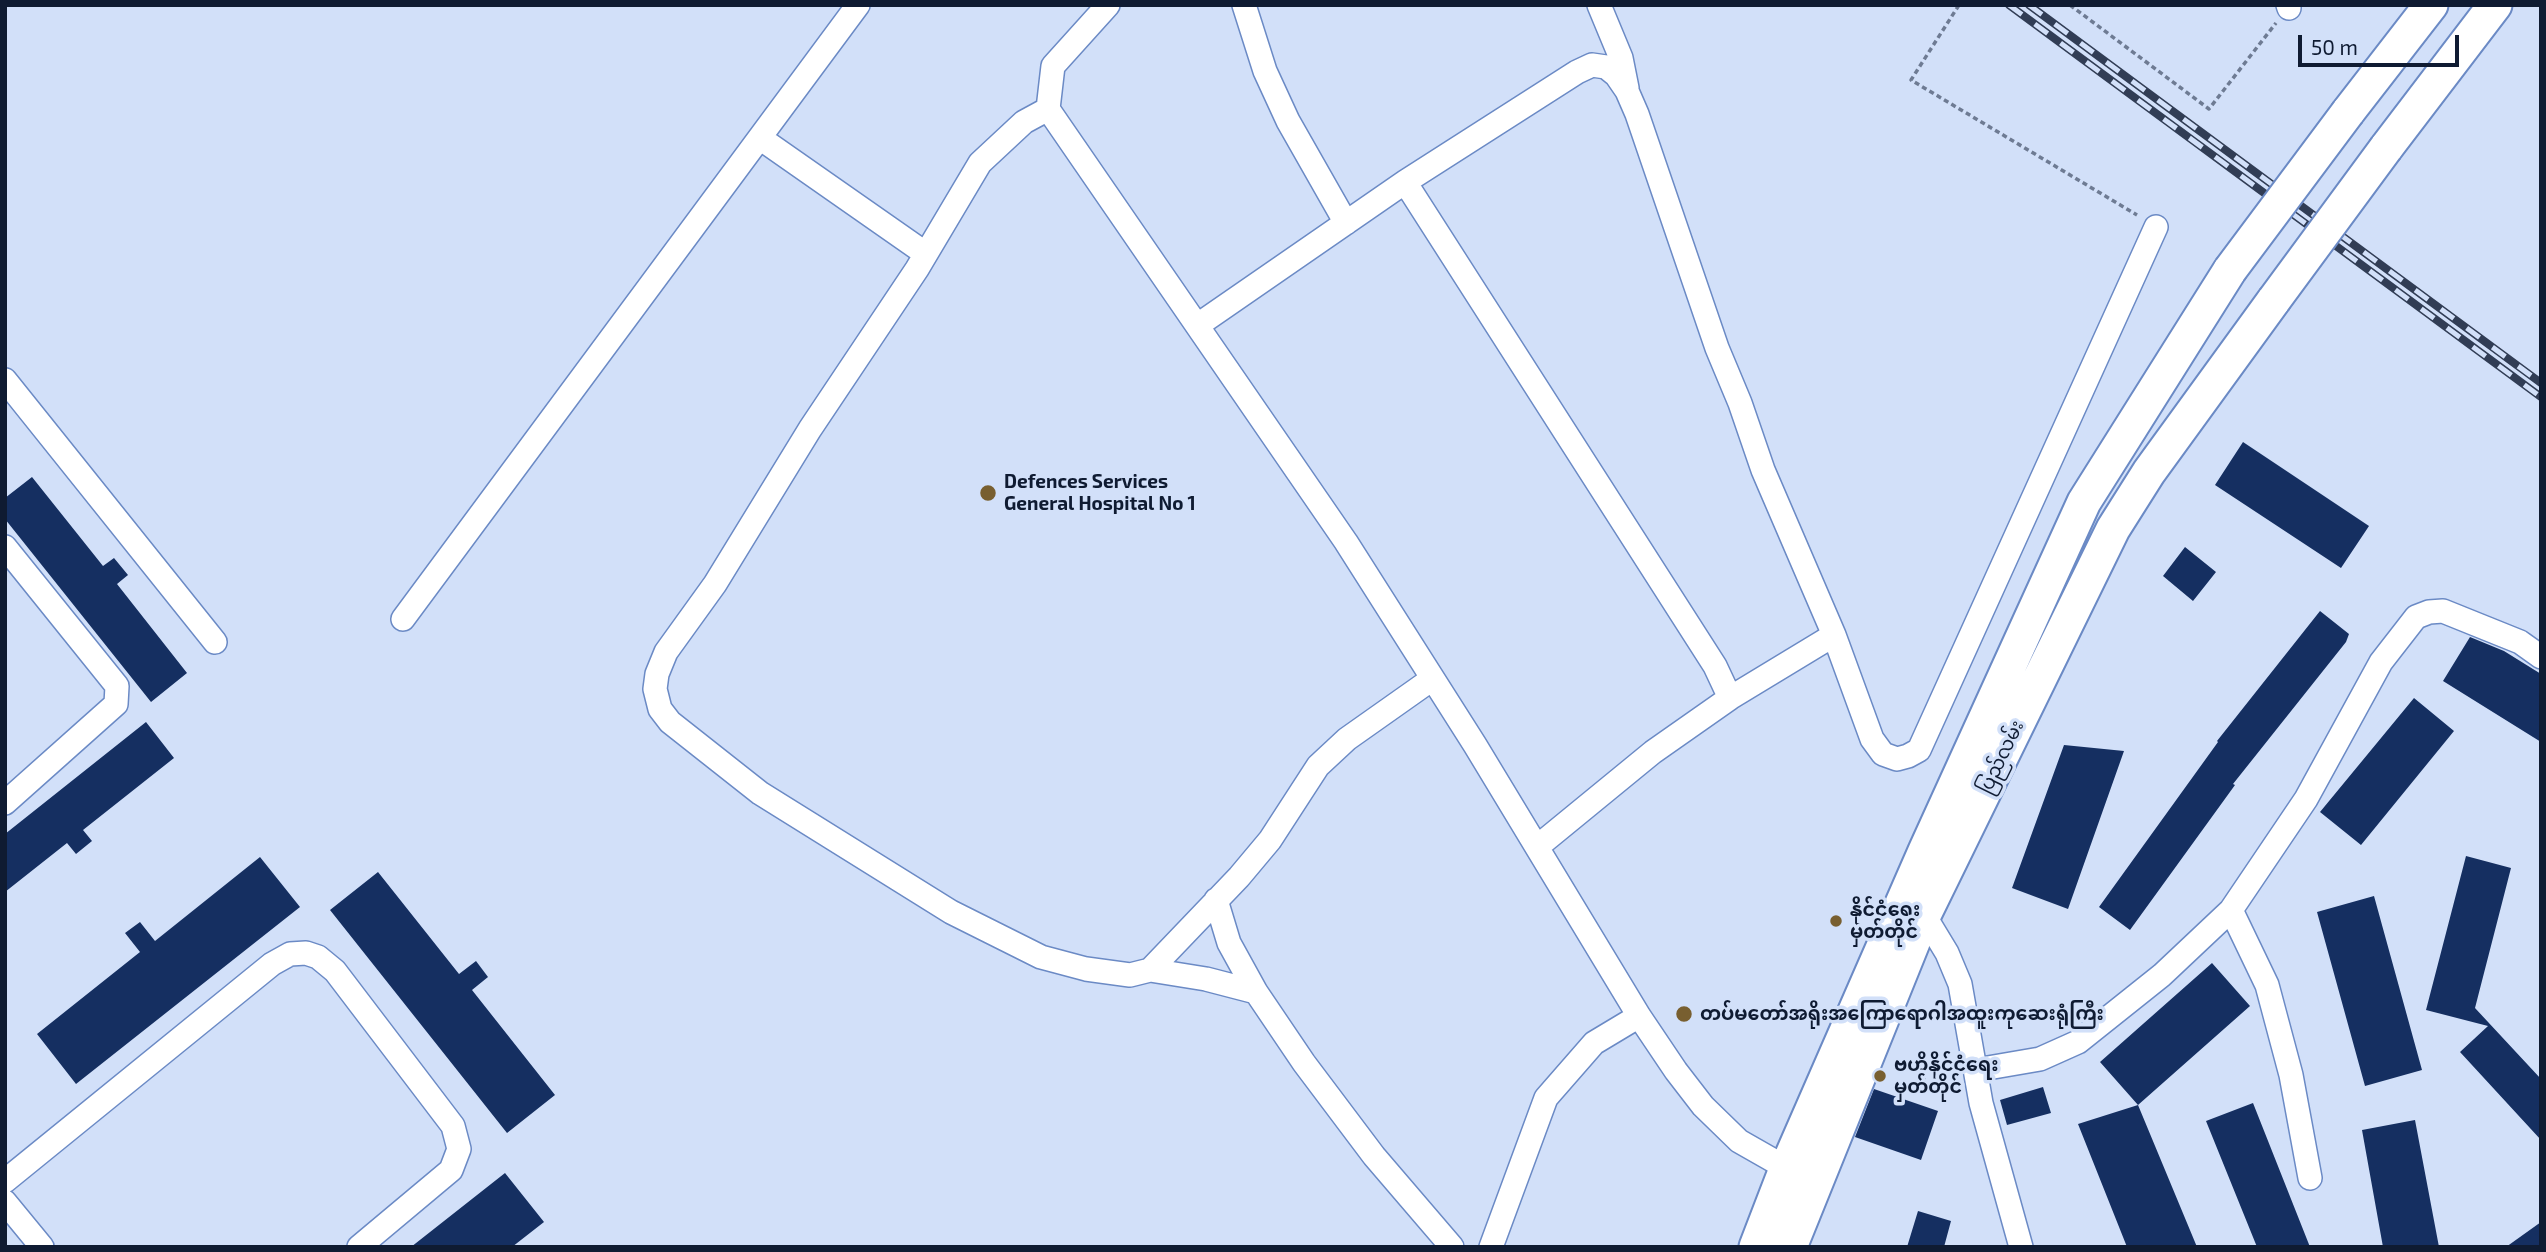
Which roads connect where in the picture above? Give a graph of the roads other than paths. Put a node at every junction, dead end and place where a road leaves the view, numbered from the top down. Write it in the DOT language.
graph roads {
  1 [pos="858,5"];
  2 [pos="1108,5"];
  3 [pos="1244,5"];
  4 [pos="1599,5"];
  5 [pos="2431,5"];
  6 [pos="2495,5"];
  7 [pos="1627,91"];
  8 [pos="1048,109"];
  9 [pos="760,138"];
  10 [pos="1405,182"];
  11 [pos="1346,223"];
  12 [pos="2156,226"];
  13 [pos="926,254"];
  14 [pos="1198,325"];
  15 [pos="5,380"];
  16 [pos="5,547"];
  17 [pos="403,619"];
  18 [pos="1834,635"];
  19 [pos="215,642"];
  20 [pos="2541,657"];
  21 [pos="1432,679"];
  22 [pos="1730,698"];
  23 [pos="5,803"];
  24 [pos="1537,847"];
  25 [pos="1216,900"];
  26 [pos="2231,910"];
  27 [pos="1912,911"];
  28 [pos="1150,971"];
  29 [pos="1256,992"];
  30 [pos="1639,1016"];
  31 [pos="1976,1070"];
  32 [pos="1801,1176"];
  33 [pos="2310,1178"];
  34 [pos="5,1181"];
  35 [pos="5,1202"];
  36 [pos="42,1247"];
  37 [pos="359,1247"];
  38 [pos="1452,1247"];
  39 [pos="1491,1247"];
  40 [pos="1756,1247"];
  41 [pos="1790,1247"];
  42 [pos="2021,1247"];
  1 -- 9 [label="street"];
  2 -- 8 [label="street"];
  3 -- 11 [label="street"];
  4 -- 7 [label="street"];
  5 -- 27 [label="highway, bridge"];
  6 -- 27 [label="highway, ပြည်လမ်း, bridge"];
  7 -- 10 [label="street"];
  7 -- 18 [label="street"];
  8 -- 13 [label="street"];
  8 -- 14 [label="street"];
  9 -- 13 [label="street"];
  9 -- 17 [label="street"];
  10 -- 11 [label="street"];
  10 -- 22 [label="street"];
  11 -- 14 [label="street"];
  12 -- 18 [label="street"];
  13 -- 28 [label="street"];
  14 -- 21 [label="street"];
  15 -- 19 [label="street"];
  16 -- 23 [label="street"];
  18 -- 22 [label="street"];
  20 -- 26 [label="street"];
  21 -- 24 [label="street"];
  21 -- 25 [label="street"];
  22 -- 24 [label="street"];
  24 -- 30 [label="street"];
  25 -- 28 [label="street"];
  25 -- 29 [label="street"];
  26 -- 31 [label="street"];
  26 -- 33 [label="street"];
  27 -- 31 [label="street"];
  27 -- 32 [label="highway"];
  28 -- 29 [label="street"];
  29 -- 38 [label="street"];
  30 -- 32 [label="street"];
  30 -- 39 [label="street"];
  31 -- 42 [label="street"];
  32 -- 40 [label="highway"];
  32 -- 41 [label="highway"];
  34 -- 37 [label="street"];
  35 -- 36 [label="street"];
}
